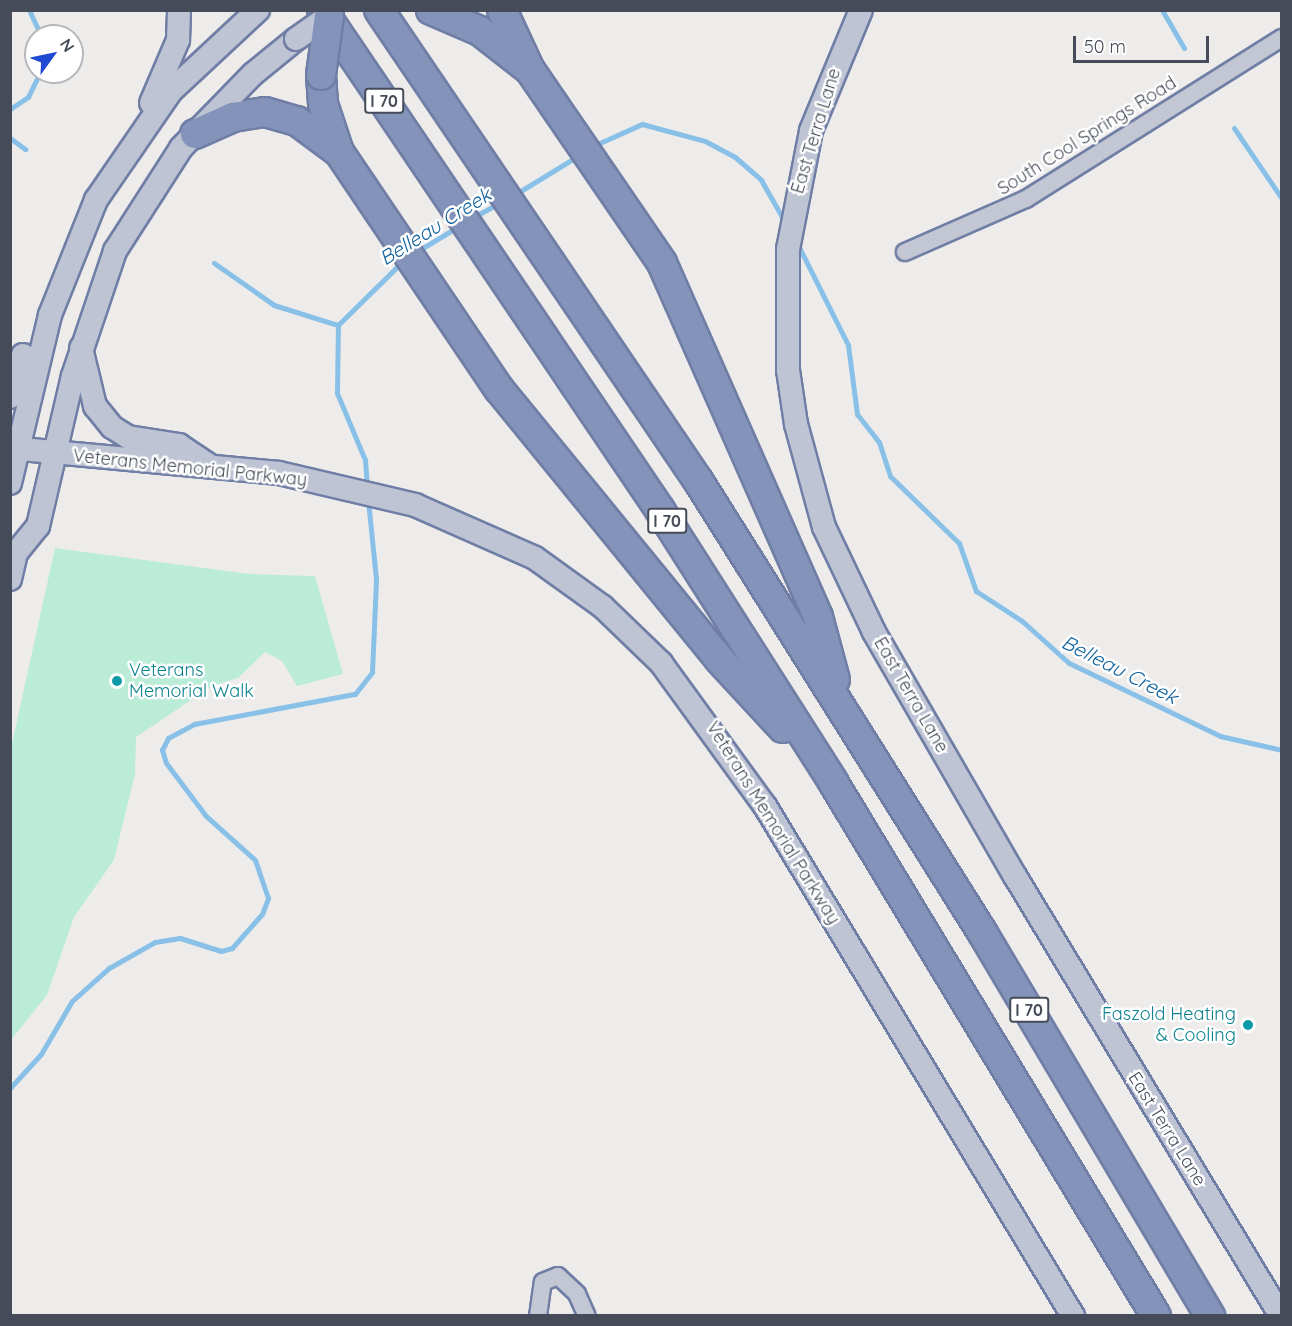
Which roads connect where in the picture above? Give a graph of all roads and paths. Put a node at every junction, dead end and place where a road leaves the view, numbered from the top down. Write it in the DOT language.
graph roads {
  1 [pos="179,10"];
  2 [pos="258,10"];
  3 [pos="379,10"];
  4 [pos="431,10"];
  5 [pos="502,10"];
  6 [pos="861,10"];
  7 [pos="329,12"];
  8 [pos="1281,38"];
  9 [pos="530,70"];
  10 [pos="138,132"];
  11 [pos="195,134"];
  12 [pos="339,152"];
  13 [pos="904,252"];
  14 [pos="50,315"];
  15 [pos="81,347"];
  16 [pos="10,397"];
  17 [pos="14,449"];
  18 [pos="55,454"];
  19 [pos="211,467"];
  20 [pos="10,483"];
  21 [pos="13,545"];
  22 [pos="10,579"];
  23 [pos="842,708"];
  24 [pos="833,782"];
  25 [pos="538,1316"];
  26 [pos="587,1316"];
  27 [pos="1074,1316"];
  28 [pos="1156,1316"];
  29 [pos="1210,1316"];
  30 [pos="1281,1316"];
  1 -- 10 [label="street"];
  2 -- 10 [label="street"];
  3 -- 23 [label="highway, I 70"];
  4 -- 9 [label="highway"];
  5 -- 9 [label="highway"];
  6 -- 30 [label="street, East Terra Lane"];
  7 -- 11 [label="street, bridge"];
  7 -- 12 [label="highway, bridge"];
  7 -- 24 [label="highway, I 70"];
  8 -- 13 [label="street, South Cool Springs Road"];
  9 -- 23 [label="highway"];
  10 -- 14 [label="street"];
  11 -- 12 [label="highway"];
  11 -- 15 [label="street"];
  12 -- 24 [label="highway"];
  14 -- 16 [label="street"];
  14 -- 17 [label="street"];
  15 -- 18 [label="street"];
  15 -- 19 [label="street"];
  17 -- 18 [label="street, Veterans Memorial Parkway"];
  17 -- 20 [label="street"];
  18 -- 19 [label="street, Veterans Memorial Parkway"];
  18 -- 21 [label="street"];
  19 -- 27 [label="street, Veterans Memorial Parkway"];
  21 -- 22 [label="street"];
  23 -- 29 [label="highway, I 70"];
  24 -- 28 [label="highway, I 70"];
  25 -- 26 [label="street"];
}
